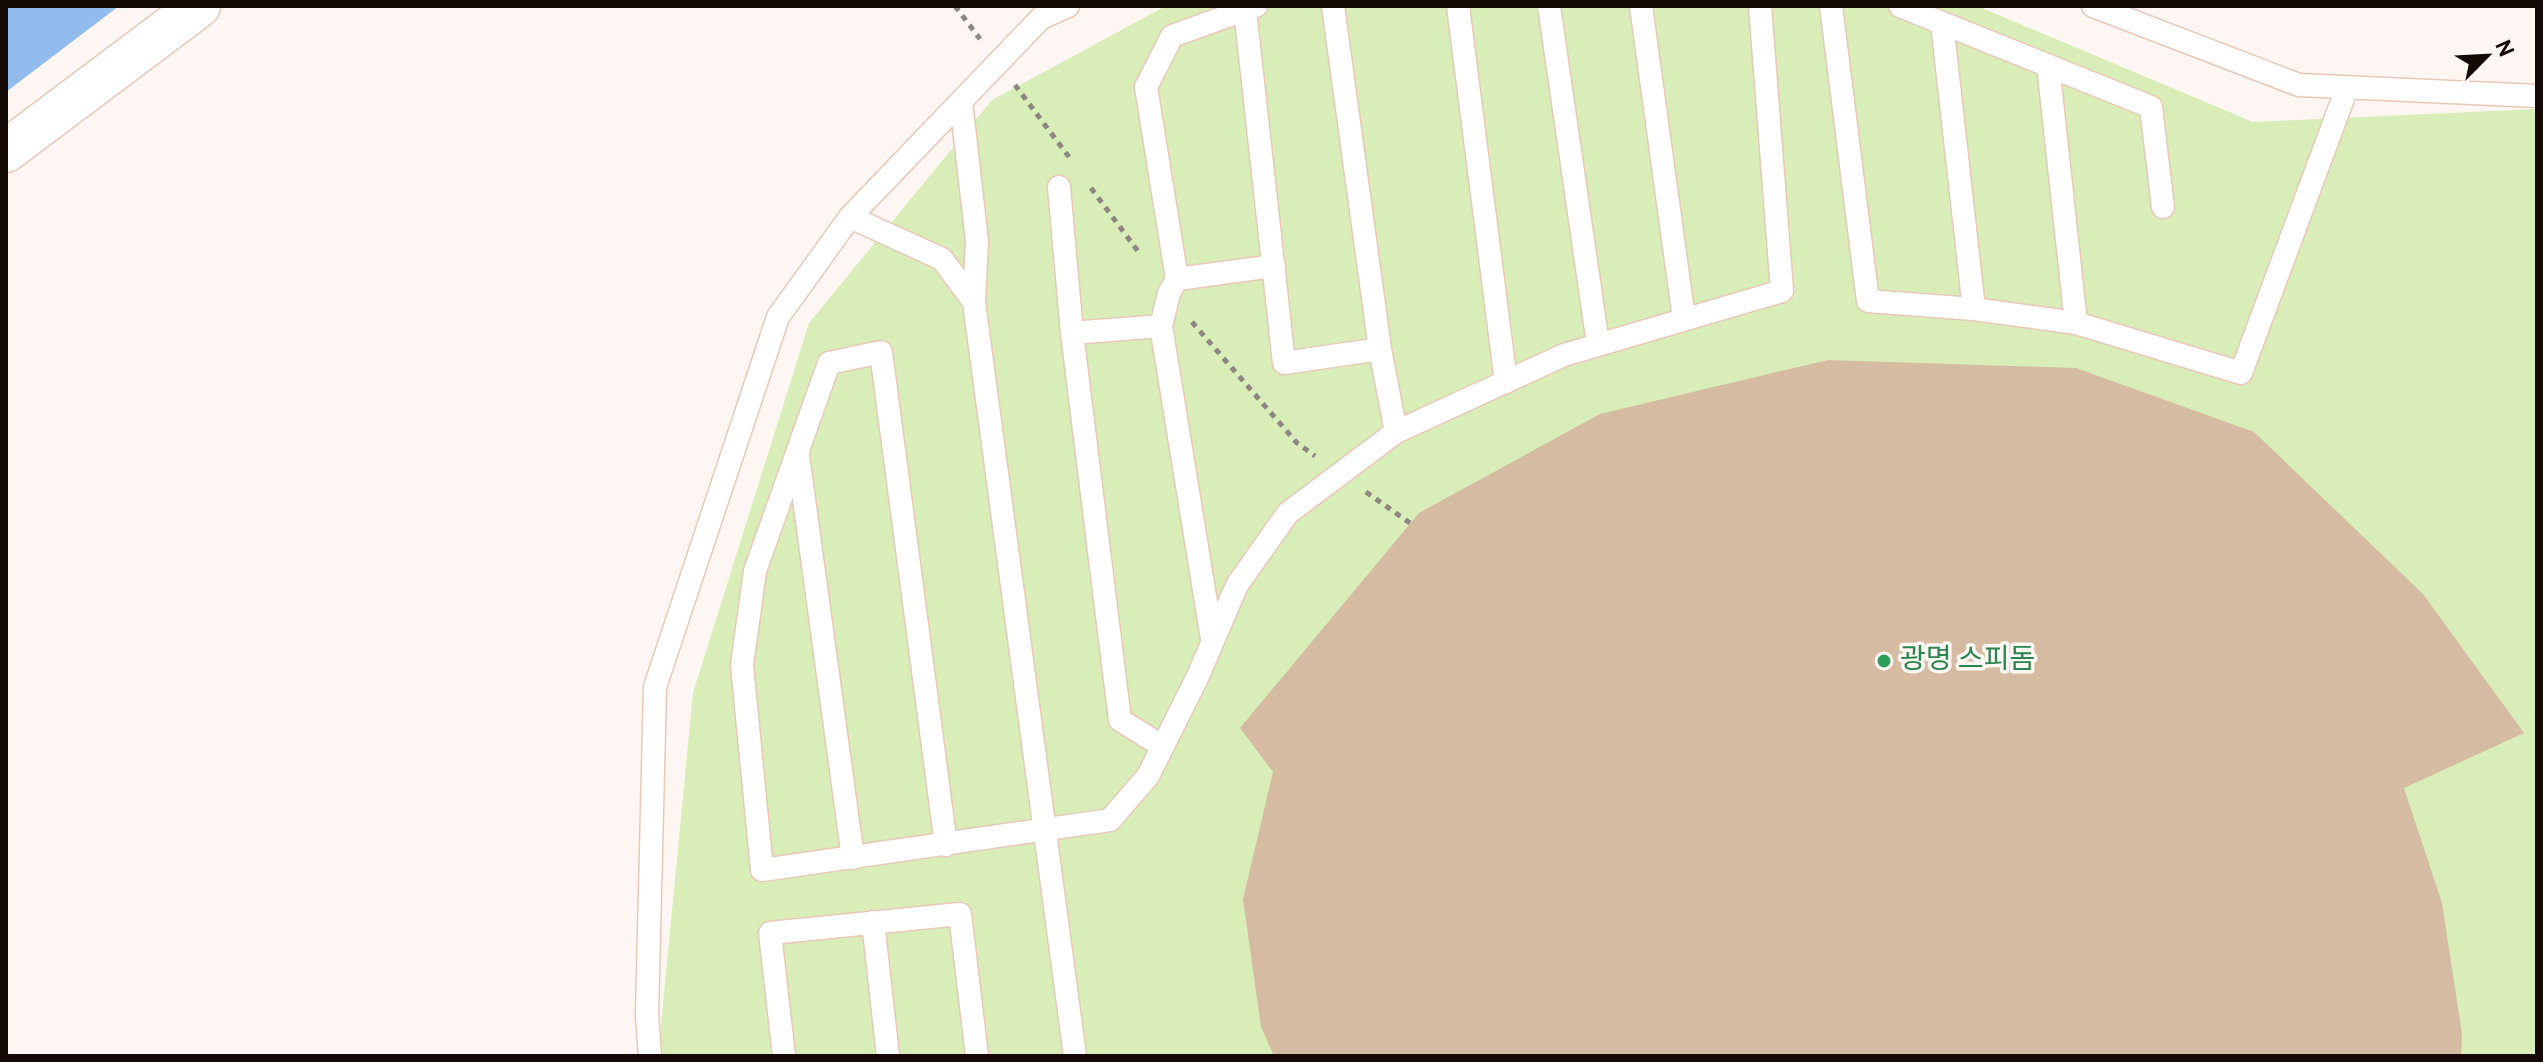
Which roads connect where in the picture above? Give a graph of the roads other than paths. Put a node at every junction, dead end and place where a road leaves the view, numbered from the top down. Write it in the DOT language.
graph roads {
  1 [pos="199,6"];
  2 [pos="1068,6"];
  3 [pos="1333,6"];
  4 [pos="1458,6"];
  5 [pos="1549,6"];
  6 [pos="1641,6"];
  7 [pos="1760,6"];
  8 [pos="1831,6"];
  9 [pos="1900,6"];
  10 [pos="2093,6"];
  11 [pos="1250,8"];
  12 [pos="1942,23"];
  13 [pos="2048,65"];
  14 [pos="2347,88"];
  15 [pos="2537,96"];
  16 [pos="961,102"];
  17 [pos="6,151"];
  18 [pos="1059,187"];
  19 [pos="2163,207"];
  20 [pos="850,217"];
  21 [pos="1274,266"];
  22 [pos="1177,279"];
  23 [pos="974,302"];
  24 [pos="1974,309"];
  25 [pos="1684,319"];
  26 [pos="2076,323"];
  27 [pos="1161,326"];
  28 [pos="1072,333"];
  29 [pos="1598,344"];
  30 [pos="1380,349"];
  31 [pos="1506,382"];
  32 [pos="1396,432"];
  33 [pos="798,449"];
  34 [pos="1212,641"];
  35 [pos="1162,746"];
  36 [pos="1045,832"];
  37 [pos="946,845"];
  38 [pos="853,858"];
  39 [pos="873,922"];
  40 [pos="650,1056"];
  41 [pos="784,1056"];
  42 [pos="888,1056"];
  43 [pos="977,1056"];
  44 [pos="1075,1056"];
  1 -- 17 [label="street"];
  2 -- 16 [label="lane"];
  3 -- 30 [label="lane"];
  4 -- 31 [label="lane"];
  5 -- 29 [label="lane"];
  6 -- 25 [label="lane"];
  7 -- 25 [label="lane"];
  8 -- 24 [label="lane"];
  9 -- 12 [label="lane"];
  10 -- 14 [label="lane"];
  11 -- 21 [label="lane"];
  11 -- 22 [label="lane"];
  12 -- 13 [label="lane"];
  12 -- 24 [label="lane"];
  13 -- 19 [label="lane"];
  13 -- 26 [label="lane"];
  14 -- 15 [label="lane"];
  14 -- 26 [label="lane"];
  16 -- 20 [label="lane"];
  16 -- 23 [label="lane"];
  18 -- 28 [label="lane"];
  20 -- 23 [label="lane"];
  20 -- 40 [label="lane"];
  21 -- 22 [label="lane"];
  21 -- 30 [label="lane"];
  22 -- 27 [label="lane"];
  23 -- 36 [label="lane"];
  24 -- 26 [label="lane"];
  25 -- 29 [label="lane"];
  27 -- 28 [label="lane"];
  27 -- 34 [label="lane"];
  28 -- 35 [label="lane"];
  29 -- 31 [label="lane"];
  30 -- 32 [label="lane"];
  31 -- 32 [label="lane"];
  32 -- 34 [label="lane"];
  33 -- 37 [label="lane"];
  33 -- 38 [label="lane"];
  33 -- 38 [label="lane"];
  34 -- 35 [label="lane"];
  35 -- 36 [label="lane"];
  36 -- 37 [label="lane"];
  36 -- 44 [label="lane"];
  37 -- 38 [label="lane"];
  39 -- 41 [label="lane"];
  39 -- 42 [label="lane"];
  39 -- 43 [label="lane"];
}
